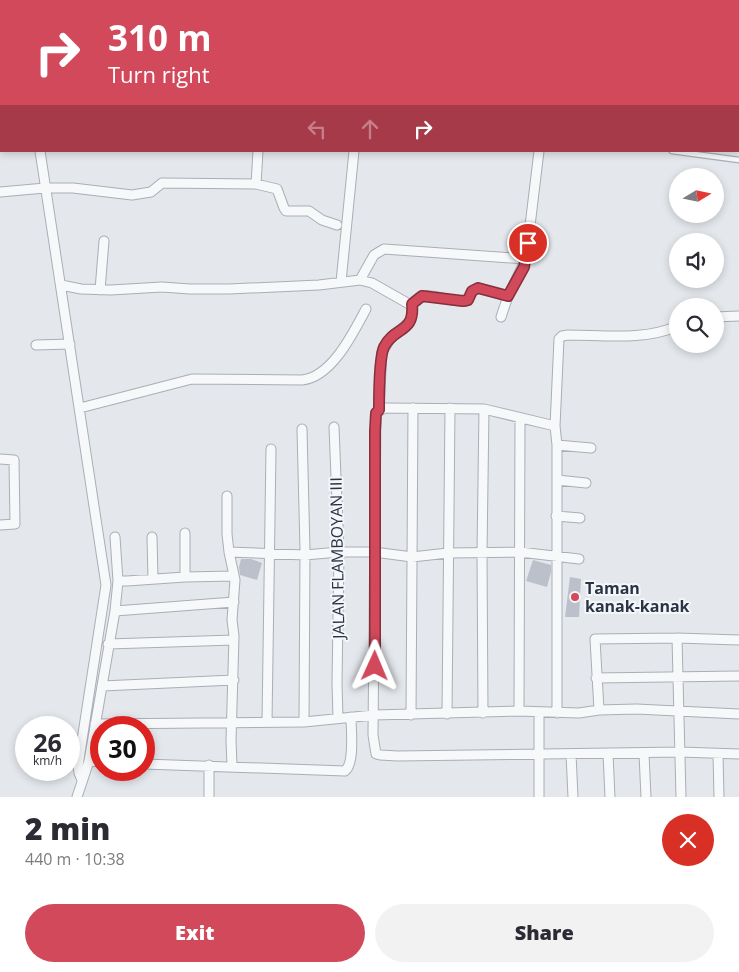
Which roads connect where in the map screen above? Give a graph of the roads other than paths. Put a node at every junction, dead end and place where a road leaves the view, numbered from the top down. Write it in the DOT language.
graph roads {
  1 [pos="40,152"];
  2 [pos="258,152"];
  3 [pos="354,152"];
  4 [pos="540,152"];
  5 [pos="679,152"];
  6 [pos="739,160"];
  7 [pos="256,184"];
  8 [pos="45,188"];
  9 [pos="0,192"];
  10 [pos="337,225"];
  11 [pos="104,240"];
  12 [pos="526,259"];
  13 [pos="360,280"];
  14 [pos="341,282"];
  15 [pos="61,285"];
  16 [pos="100,290"];
  17 [pos="508,296"];
  18 [pos="412,304"];
  19 [pos="366,310"];
  20 [pos="739,316"];
  21 [pos="724,317"];
  22 [pos="501,318"];
  23 [pos="669,330"];
  24 [pos="70,344"];
  25 [pos="36,346"];
  26 [pos="80,408"];
  27 [pos="413,408"];
  28 [pos="450,408"];
  29 [pos="484,409"];
  30 [pos="379,410"];
  31 [pos="520,418"];
  32 [pos="556,426"];
  33 [pos="334,427"];
  34 [pos="302,429"];
  35 [pos="557,445"];
  36 [pos="592,448"];
  37 [pos="271,449"];
  38 [pos="0,460"];
  39 [pos="557,480"];
  40 [pos="586,483"];
  41 [pos="227,496"];
  42 [pos="556,516"];
  43 [pos="580,518"];
  44 [pos="0,525"];
  45 [pos="185,533"];
  46 [pos="115,537"];
  47 [pos="152,537"];
  48 [pos="229,552"];
  49 [pos="339,552"];
  50 [pos="374,552"];
  51 [pos="520,552"];
  52 [pos="448,553"];
  53 [pos="269,554"];
  54 [pos="482,554"];
  55 [pos="305,555"];
  56 [pos="556,555"];
  57 [pos="412,557"];
  58 [pos="579,559"];
  59 [pos="234,576"];
  60 [pos="185,577"];
  61 [pos="153,579"];
  62 [pos="113,585"];
  63 [pos="234,602"];
  64 [pos="115,611"];
  65 [pos="677,638"];
  66 [pos="234,640"];
  67 [pos="739,640"];
  68 [pos="108,644"];
  69 [pos="739,676"];
  70 [pos="679,677"];
  71 [pos="596,678"];
  72 [pos="234,680"];
  73 [pos="102,686"];
  74 [pos="599,710"];
  75 [pos="519,711"];
  76 [pos="539,712"];
  77 [pos="679,712"];
  78 [pos="483,713"];
  79 [pos="557,713"];
  80 [pos="447,714"];
  81 [pos="739,714"];
  82 [pos="374,715"];
  83 [pos="411,715"];
  84 [pos="96,716"];
  85 [pos="338,718"];
  86 [pos="351,718"];
  87 [pos="267,722"];
  88 [pos="304,722"];
  89 [pos="232,723"];
  90 [pos="155,724"];
  91 [pos="90,750"];
  92 [pos="680,752"];
  93 [pos="538,754"];
  94 [pos="571,754"];
  95 [pos="608,754"];
  96 [pos="644,754"];
  97 [pos="718,754"];
  98 [pos="739,754"];
  99 [pos="88,761"];
  100 [pos="155,764"];
  101 [pos="209,765"];
  102 [pos="232,765"];
  103 [pos="82,780"];
  104 [pos="77,797"];
  105 [pos="208,797"];
  106 [pos="539,797"];
  107 [pos="573,797"];
  108 [pos="610,797"];
  109 [pos="646,797"];
  110 [pos="681,797"];
  111 [pos="719,797"];
  1 -- 8 [label="street"];
  2 -- 7 [label="street"];
  3 -- 14 [label="street"];
  4 -- 12 [label="street"];
  5 -- 6 [label="lane"];
  7 -- 8 [label="street"];
  7 -- 10 [label="street"];
  8 -- 9 [label="street"];
  8 -- 15 [label="street"];
  11 -- 16 [label="street"];
  12 -- 13 [label="street"];
  12 -- 17 [label="street"];
  13 -- 14 [label="street"];
  13 -- 18 [label="street"];
  14 -- 16 [label="street"];
  15 -- 16 [label="street"];
  15 -- 24 [label="street"];
  17 -- 18 [label="street"];
  17 -- 22 [label="street"];
  18 -- 30 [label="street"];
  19 -- 26 [label="street"];
  20 -- 21 [label="street"];
  23 -- 32 [label="street"];
  24 -- 25 [label="street"];
  24 -- 26 [label="street"];
  26 -- 62 [label="street"];
  27 -- 28 [label="street"];
  27 -- 30 [label="street"];
  27 -- 57 [label="street"];
  28 -- 29 [label="street"];
  28 -- 52 [label="street"];
  29 -- 31 [label="street"];
  29 -- 54 [label="street"];
  30 -- 50 [label="street"];
  31 -- 32 [label="street"];
  31 -- 51 [label="street"];
  32 -- 35 [label="street"];
  33 -- 49 [label="street, JALAN FLAMBOYAN III"];
  34 -- 55 [label="street"];
  35 -- 36 [label="street"];
  35 -- 39 [label="street"];
  37 -- 53 [label="street"];
  38 -- 44 [label="street"];
  39 -- 40 [label="street"];
  39 -- 42 [label="street"];
  41 -- 48 [label="street"];
  42 -- 43 [label="street"];
  42 -- 56 [label="street"];
  45 -- 60 [label="street"];
  46 -- 62 [label="street"];
  47 -- 61 [label="street"];
  48 -- 53 [label="street"];
  48 -- 59 [label="street"];
  49 -- 50 [label="street"];
  49 -- 55 [label="street"];
  49 -- 85 [label="street, JALAN FLAMBOYAN III"];
  50 -- 57 [label="street"];
  50 -- 82 [label="street"];
  51 -- 54 [label="street"];
  51 -- 56 [label="street"];
  51 -- 75 [label="street"];
  52 -- 54 [label="street"];
  52 -- 57 [label="street"];
  52 -- 80 [label="street"];
  53 -- 55 [label="street"];
  53 -- 87 [label="street"];
  54 -- 78 [label="street"];
  55 -- 88 [label="street"];
  56 -- 58 [label="street"];
  56 -- 79 [label="street"];
  57 -- 83 [label="street"];
  59 -- 60 [label="street"];
  59 -- 63 [label="street"];
  60 -- 61 [label="street"];
  61 -- 62 [label="street"];
  62 -- 64 [label="street"];
  62 -- 103 [label="street"];
  63 -- 64 [label="street"];
  63 -- 66 [label="street"];
  64 -- 68 [label="street"];
  65 -- 67 [label="street"];
  65 -- 70 [label="street"];
  65 -- 71 [label="street"];
  66 -- 68 [label="street"];
  66 -- 72 [label="street"];
  68 -- 73 [label="street"];
  69 -- 70 [label="street"];
  70 -- 71 [label="street"];
  70 -- 77 [label="street"];
  71 -- 74 [label="street"];
  72 -- 73 [label="street"];
  72 -- 89 [label="street"];
  73 -- 84 [label="street"];
  74 -- 77 [label="street"];
  74 -- 79 [label="street"];
  75 -- 76 [label="street"];
  75 -- 78 [label="street"];
  76 -- 79 [label="street"];
  76 -- 93 [label="street"];
  77 -- 81 [label="street"];
  77 -- 92 [label="street"];
  78 -- 80 [label="street"];
  80 -- 83 [label="street"];
  82 -- 83 [label="street"];
  82 -- 86 [label="street"];
  82 -- 93 [label="street"];
  85 -- 86 [label="street"];
  85 -- 88 [label="street"];
  86 -- 102 [label="street"];
  87 -- 88 [label="street"];
  87 -- 89 [label="street"];
  89 -- 90 [label="street"];
  89 -- 102 [label="street"];
  91 -- 99 [label="street"];
  92 -- 96 [label="street"];
  92 -- 97 [label="street"];
  92 -- 110 [label="street"];
  93 -- 94 [label="street"];
  93 -- 106 [label="street"];
  94 -- 95 [label="street"];
  94 -- 107 [label="street"];
  95 -- 96 [label="street"];
  95 -- 108 [label="street"];
  96 -- 109 [label="street"];
  97 -- 98 [label="street"];
  97 -- 111 [label="street"];
  99 -- 103 [label="street"];
  100 -- 101 [label="street"];
  101 -- 102 [label="street"];
  101 -- 105 [label="street"];
  103 -- 104 [label="street"];
}
